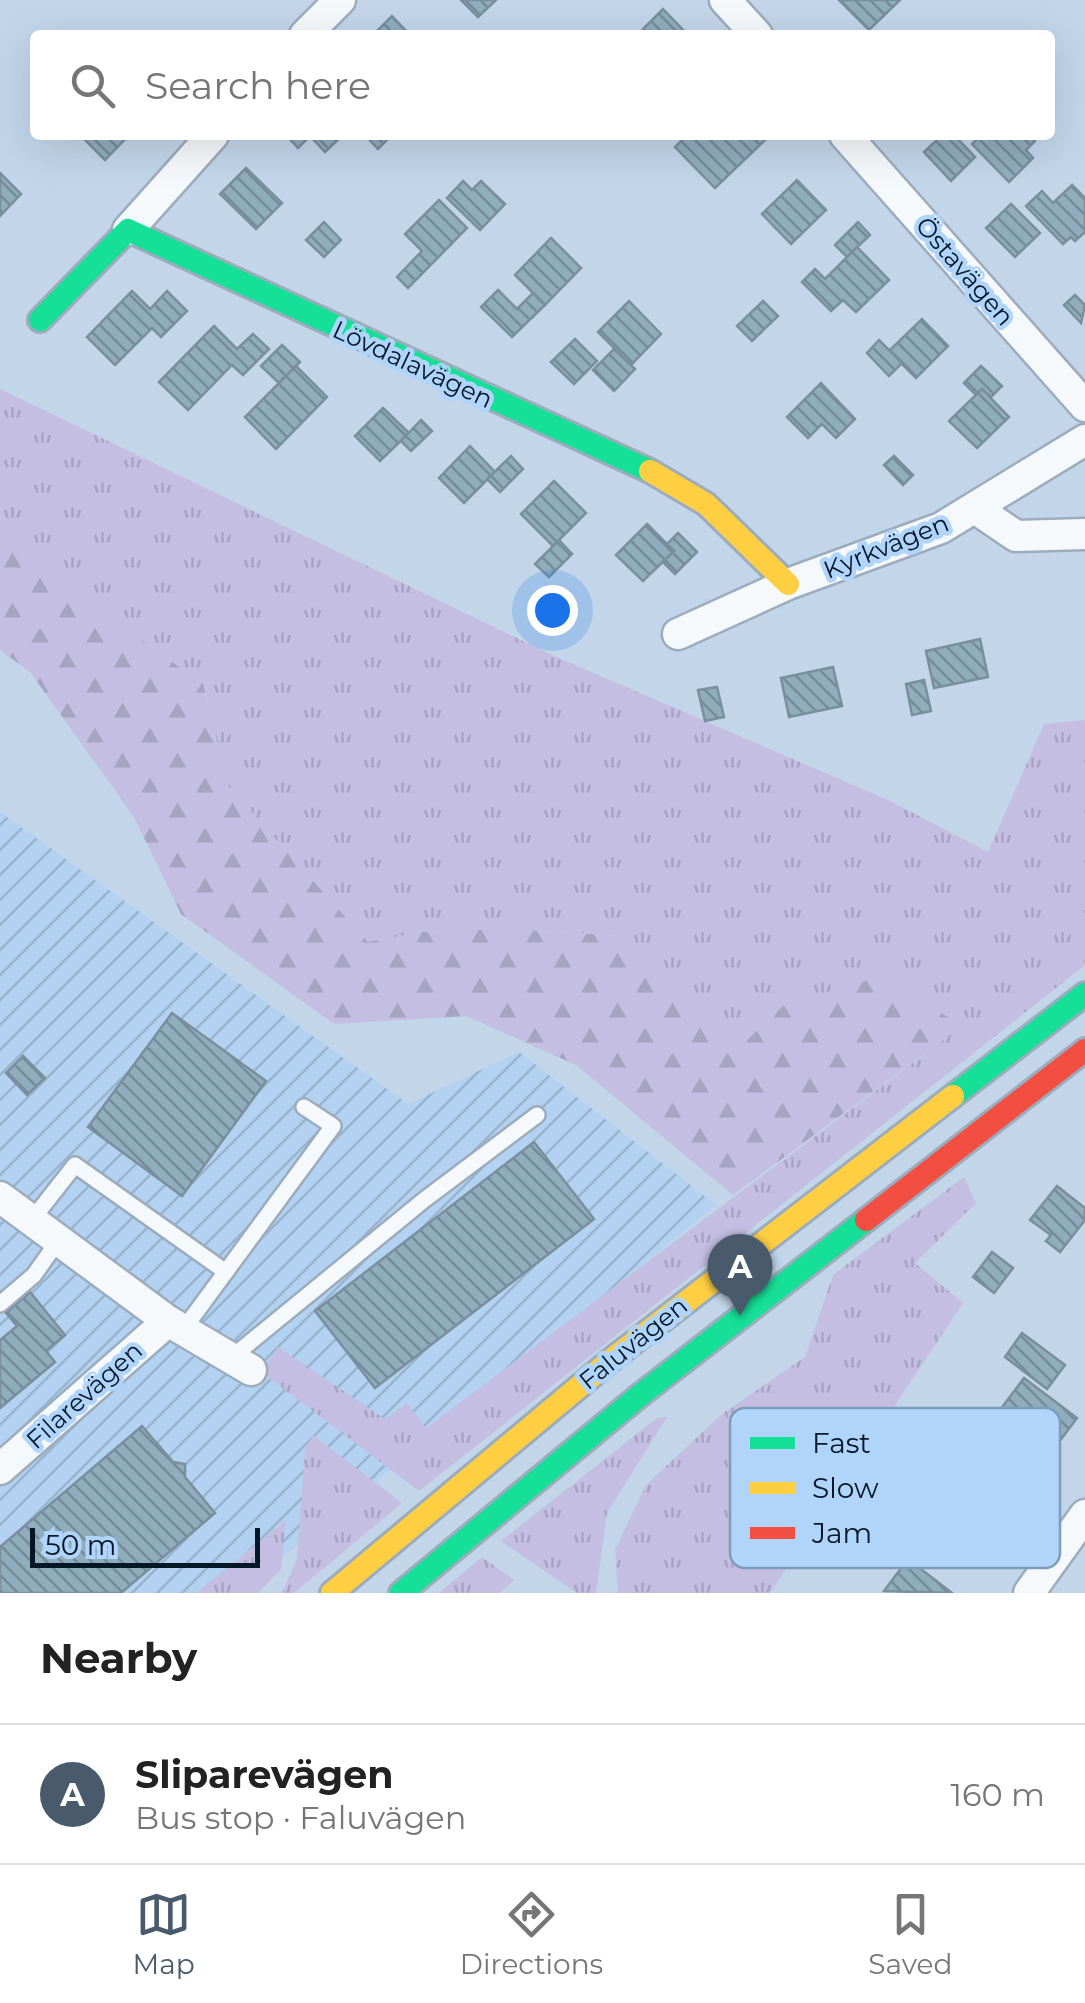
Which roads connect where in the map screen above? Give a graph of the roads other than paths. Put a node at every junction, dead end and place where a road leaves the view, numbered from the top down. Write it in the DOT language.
graph roads {
  1 [pos="340,0"];
  2 [pos="726,0"];
  3 [pos="310,30"];
  4 [pos="752,30"];
  5 [pos="209,140"];
  6 [pos="850,140"];
  7 [pos="128,230"];
  8 [pos="40,320"];
  9 [pos="1085,406"];
  10 [pos="1085,440"];
  11 [pos="975,508"];
  12 [pos="1085,534"];
  13 [pos="788,584"];
  14 [pos="678,634"];
  15 [pos="1085,994"];
  16 [pos="1085,1050"];
  17 [pos="304,1106"];
  18 [pos="538,1114"];
  19 [pos="0,1197"];
  20 [pos="32,1221"];
  21 [pos="58,1241"];
  22 [pos="226,1272"];
  23 [pos="0,1304"];
  24 [pos="175,1325"];
  25 [pos="241,1364"];
  26 [pos="0,1469"];
  27 [pos="1085,1515"];
  28 [pos="1060,1550"];
  29 [pos="1047,1568"];
  30 [pos="332,1593"];
  31 [pos="402,1593"];
  32 [pos="1029,1593"];
  1 -- 3 [label="street"];
  2 -- 4 [label="street"];
  5 -- 7 [label="street"];
  6 -- 9 [label="street, Östavägen"];
  7 -- 8 [label="main road"];
  7 -- 13 [label="main road, Lövdalavägen"];
  10 -- 11 [label="street, Kyrkvägen"];
  11 -- 12 [label="street"];
  11 -- 13 [label="street, Kyrkvägen"];
  13 -- 14 [label="street, Kyrkvägen"];
  15 -- 30 [label="main road, Faluvägen"];
  16 -- 31 [label="main road, Faluvägen"];
  17 -- 22 [label="lane"];
  18 -- 25 [label="lane"];
  19 -- 20 [label="street, Filarevägen"];
  20 -- 21 [label="street, Filarevägen"];
  20 -- 22 [label="lane"];
  21 -- 23 [label="lane"];
  21 -- 24 [label="street, Filarevägen"];
  22 -- 24 [label="lane"];
  24 -- 25 [label="street, Filarevägen"];
  24 -- 26 [label="street, Filarevägen"];
  27 -- 28 [label="street"];
  29 -- 32 [label="street"];
}
